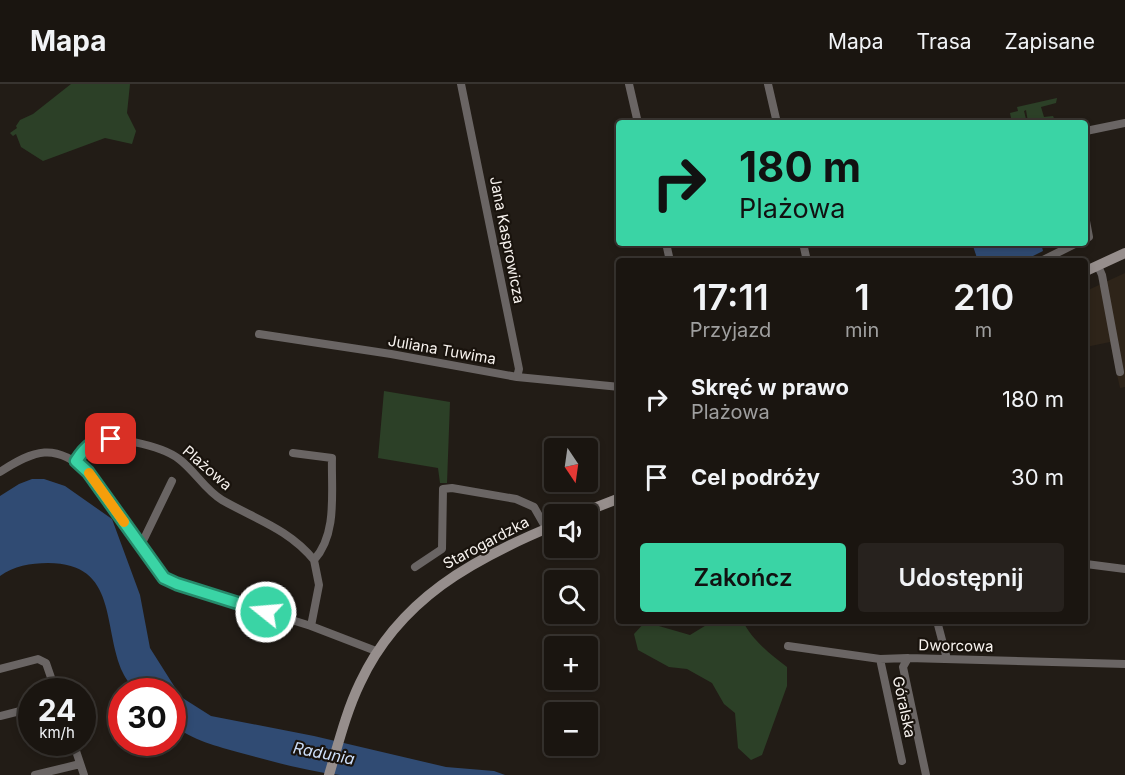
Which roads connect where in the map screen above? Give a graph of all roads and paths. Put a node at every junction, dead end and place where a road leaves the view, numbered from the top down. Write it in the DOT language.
graph roads {
  1 [pos="461,84"];
  2 [pos="629,84"];
  3 [pos="768,84"];
  4 [pos="637,120"];
  5 [pos="776,120"];
  6 [pos="1125,123"];
  7 [pos="1088,131"];
  8 [pos="1071,246"];
  9 [pos="1125,253"];
  10 [pos="1047,258"];
  11 [pos="1098,266"];
  12 [pos="1088,271"];
  13 [pos="259,334"];
  14 [pos="1120,372"];
  15 [pos="517,377"];
  16 [pos="616,387"];
  17 [pos="293,453"];
  18 [pos="76,461"];
  19 [pos="0,472"];
  20 [pos="172,481"];
  21 [pos="616,500"];
  22 [pos="598,507"];
  23 [pos="544,518"];
  24 [pos="544,529"];
  25 [pos="141,545"];
  26 [pos="314,560"];
  27 [pos="1088,564"];
  28 [pos="416,567"];
  29 [pos="1125,569"];
  30 [pos="938,624"];
  31 [pos="311,626"];
  32 [pos="788,646"];
  33 [pos="376,651"];
  34 [pos="908,658"];
  35 [pos="880,659"];
  36 [pos="947,659"];
  37 [pos="1125,664"];
  38 [pos="0,669"];
  39 [pos="51,678"];
  40 [pos="18,712"];
  41 [pos="0,716"];
  42 [pos="77,756"];
  43 [pos="902,761"];
  44 [pos="80,764"];
  45 [pos="35,775"];
  46 [pos="84,775"];
  47 [pos="329,775"];
  48 [pos="926,775"];
  1 -- 15 [label="street, Jana Kasprowicza"];
  2 -- 4 [label="street"];
  3 -- 5 [label="street"];
  6 -- 7 [label="street"];
  8 -- 10 [label="street"];
  9 -- 11 [label="main road"];
  11 -- 12 [label="main road"];
  11 -- 14 [label="street"];
  13 -- 15 [label="street, Juliana Tuwima"];
  15 -- 16 [label="street, Juliana Tuwima"];
  17 -- 26 [label="street"];
  18 -- 19 [label="street"];
  18 -- 25 [label="street"];
  18 -- 26 [label="street, Plażowa"];
  20 -- 25 [label="street"];
  21 -- 22 [label="main road"];
  23 -- 28 [label="street"];
  24 -- 33 [label="main road, Starogardzka"];
  25 -- 31 [label="street"];
  26 -- 31 [label="street"];
  27 -- 29 [label="street"];
  30 -- 36 [label="street"];
  31 -- 33 [label="street"];
  32 -- 35 [label="street, Góralska"];
  33 -- 47 [label="main road, Starogardzka"];
  34 -- 35 [label="street, Góralska"];
  34 -- 36 [label="street, Dworcowa"];
  34 -- 48 [label="street, Dworcowa"];
  35 -- 43 [label="street, Góralska"];
  36 -- 37 [label="street, Dworcowa"];
  38 -- 39 [label="street"];
  40 -- 41 [label="street"];
  42 -- 44 [label="street"];
  44 -- 45 [label="street"];
  44 -- 46 [label="street"];
}
